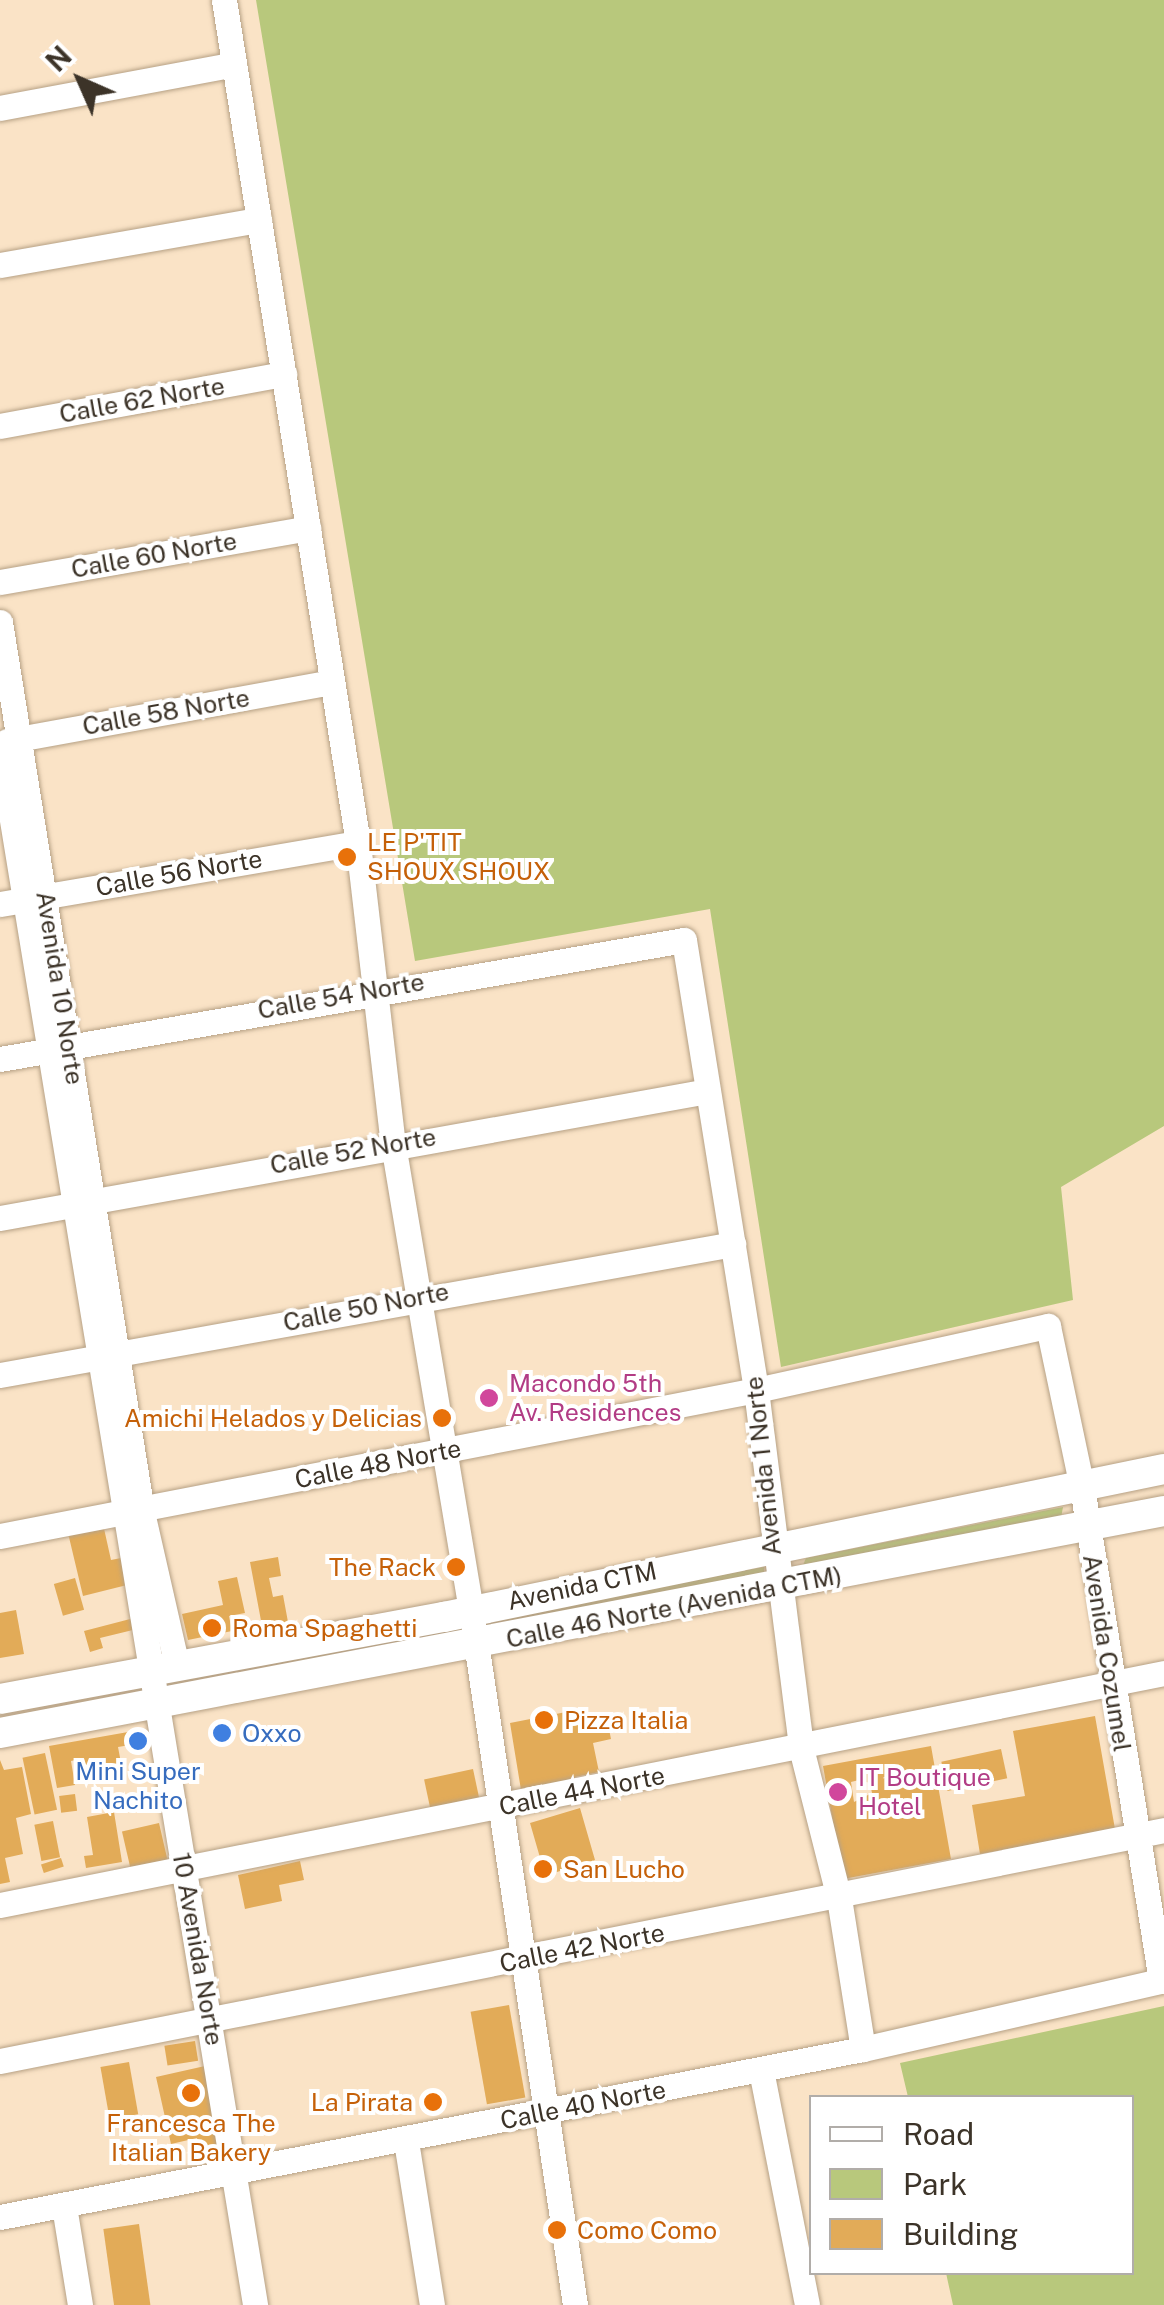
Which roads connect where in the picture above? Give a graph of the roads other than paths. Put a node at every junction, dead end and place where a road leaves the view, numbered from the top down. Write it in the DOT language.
graph roads {
  1 [pos="224,0"];
  2 [pos="234,64"];
  3 [pos="0,108"];
  4 [pos="260,220"];
  5 [pos="0,265"];
  6 [pos="284,374"];
  7 [pos="0,426"];
  8 [pos="308,528"];
  9 [pos="0,582"];
  10 [pos="0,622"];
  11 [pos="332,682"];
  12 [pos="7,742"];
  13 [pos="358,843"];
  14 [pos="23,900"];
  15 [pos="684,940"];
  16 [pos="371,991"];
  17 [pos="59,1047"];
  18 [pos="0,1059"];
  19 [pos="708,1091"];
  20 [pos="393,1144"];
  21 [pos="86,1200"];
  22 [pos="0,1218"];
  23 [pos="733,1244"];
  24 [pos="417,1296"];
  25 [pos="1048,1326"];
  26 [pos="108,1356"];
  27 [pos="0,1375"];
  28 [pos="756,1390"];
  29 [pos="442,1451"];
  30 [pos="1164,1469"];
  31 [pos="1082,1486"];
  32 [pos="1164,1511"];
  33 [pos="132,1513"];
  34 [pos="1086,1526"];
  35 [pos="0,1536"];
  36 [pos="772,1548"];
  37 [pos="777,1587"];
  38 [pos="460,1629"];
  39 [pos="164,1665"];
  40 [pos="1164,1673"];
  41 [pos="1113,1684"];
  42 [pos="0,1698"];
  43 [pos="172,1700"];
  44 [pos="0,1733"];
  45 [pos="801,1748"];
  46 [pos="498,1808"];
  47 [pos="1164,1830"];
  48 [pos="1134,1835"];
  49 [pos="184,1871"];
  50 [pos="839,1898"];
  51 [pos="0,1905"];
  52 [pos="523,1960"];
  53 [pos="1162,1980"];
  54 [pos="211,2020"];
  55 [pos="863,2049"];
  56 [pos="0,2061"];
  57 [pos="761,2070"];
  58 [pos="546,2112"];
  59 [pos="406,2141"];
  60 [pos="244,2172"];
  61 [pos="64,2206"];
  62 [pos="0,2217"];
  63 [pos="80,2305"];
  64 [pos="254,2305"];
  65 [pos="432,2305"];
  66 [pos="574,2305"];
  67 [pos="806,2305"];
  1 -- 2 [label="street"];
  2 -- 3 [label="street"];
  2 -- 4 [label="street"];
  4 -- 5 [label="street"];
  4 -- 6 [label="street"];
  6 -- 7 [label="street, Calle 62 Norte"];
  6 -- 8 [label="street"];
  8 -- 9 [label="street, Calle 60 Norte"];
  8 -- 11 [label="street"];
  10 -- 12 [label="street, Avenida 10 Norte"];
  11 -- 12 [label="street, Calle 58 Norte"];
  11 -- 13 [label="street"];
  12 -- 14 [label="street, Avenida 10 Norte"];
  13 -- 14 [label="street, Calle 56 Norte"];
  13 -- 16 [label="street"];
  14 -- 17 [label="street, Avenida 10 Norte"];
  15 -- 16 [label="street, Calle 54 Norte"];
  15 -- 19 [label="street, Avenida 1 Norte"];
  16 -- 17 [label="street, Calle 54 Norte"];
  16 -- 20 [label="street"];
  17 -- 18 [label="street, Calle 54 Norte"];
  17 -- 21 [label="street, Avenida 10 Norte"];
  19 -- 20 [label="street, Calle 52 Norte"];
  19 -- 23 [label="street, Avenida 1 Norte"];
  20 -- 21 [label="street, Calle 52 Norte"];
  20 -- 24 [label="street"];
  21 -- 22 [label="street, Calle 52 Norte"];
  21 -- 26 [label="street, Avenida 10 Norte"];
  23 -- 24 [label="street, Calle 50 Norte"];
  23 -- 28 [label="street, Avenida 1 Norte"];
  24 -- 26 [label="street, Calle 50 Norte"];
  24 -- 29 [label="street"];
  25 -- 28 [label="street, Calle 48 Norte"];
  25 -- 31 [label="street, Avenida Cozumel"];
  26 -- 27 [label="street, Calle 50 Norte"];
  26 -- 33 [label="street, 10 Avenida Norte"];
  28 -- 29 [label="street, Calle 48 Norte"];
  28 -- 36 [label="street, Avenida 1 Norte"];
  29 -- 33 [label="street, Calle 48 Norte"];
  29 -- 38 [label="street"];
  30 -- 31 [label="main road, Avenida CTM"];
  31 -- 34 [label="street, Avenida Cozumel"];
  31 -- 36 [label="main road, Avenida CTM"];
  32 -- 34 [label="main road, Calle 46 Norte (Avenida CTM)"];
  33 -- 35 [label="street, Calle 48 Norte"];
  33 -- 39 [label="street, 10 Avenida Norte"];
  34 -- 37 [label="main road, Calle 46 Norte (Avenida CTM)"];
  34 -- 41 [label="street, Avenida Cozumel"];
  36 -- 37 [label="street, Avenida 1 Norte"];
  36 -- 38 [label="main road, Avenida CTM"];
  37 -- 38 [label="main road, Calle 46 Norte (Avenida CTM)"];
  37 -- 45 [label="street, Avenida 1 Norte"];
  38 -- 39 [label="main road, Avenida CTM"];
  38 -- 43 [label="main road, Calle 46 Norte (Avenida CTM)"];
  38 -- 46 [label="street"];
  39 -- 42 [label="main road, Avenida CTM"];
  39 -- 43 [label="street, 10 Avenida Norte"];
  40 -- 41 [label="street, Calle 44 Norte"];
  41 -- 45 [label="street, Calle 44 Norte"];
  41 -- 48 [label="street, Avenida Cozumel"];
  43 -- 44 [label="main road"];
  43 -- 49 [label="street, 10 Avenida Norte"];
  45 -- 46 [label="street, Calle 44 Norte"];
  45 -- 50 [label="street, Avenida 1 Norte"];
  46 -- 49 [label="street, Calle 44 Norte"];
  46 -- 52 [label="street"];
  47 -- 48 [label="street, Calle 42 Norte"];
  48 -- 50 [label="street, Calle 42 Norte"];
  48 -- 53 [label="street, Avenida Cozumel"];
  49 -- 51 [label="street, Calle 44 Norte"];
  49 -- 54 [label="street, 10 Avenida Norte"];
  50 -- 52 [label="street, Calle 42 Norte"];
  50 -- 55 [label="street, Avenida 1 Norte"];
  52 -- 54 [label="street, Calle 42 Norte"];
  52 -- 58 [label="street"];
  53 -- 55 [label="street, Calle 40 Norte"];
  54 -- 56 [label="street, Calle 42 Norte"];
  54 -- 60 [label="street, 10 Avenida Norte"];
  55 -- 57 [label="street, Calle 40 Norte"];
  57 -- 58 [label="street, Calle 40 Norte"];
  57 -- 67 [label="street"];
  58 -- 59 [label="street, Calle 40 Norte"];
  58 -- 66 [label="street"];
  59 -- 60 [label="street, Calle 40 Norte"];
  59 -- 65 [label="street"];
  60 -- 61 [label="street, Calle 40 Norte"];
  60 -- 64 [label="street, 10 Avenida Norte"];
  61 -- 62 [label="street, Calle 40 Norte"];
  61 -- 63 [label="street"];
}
